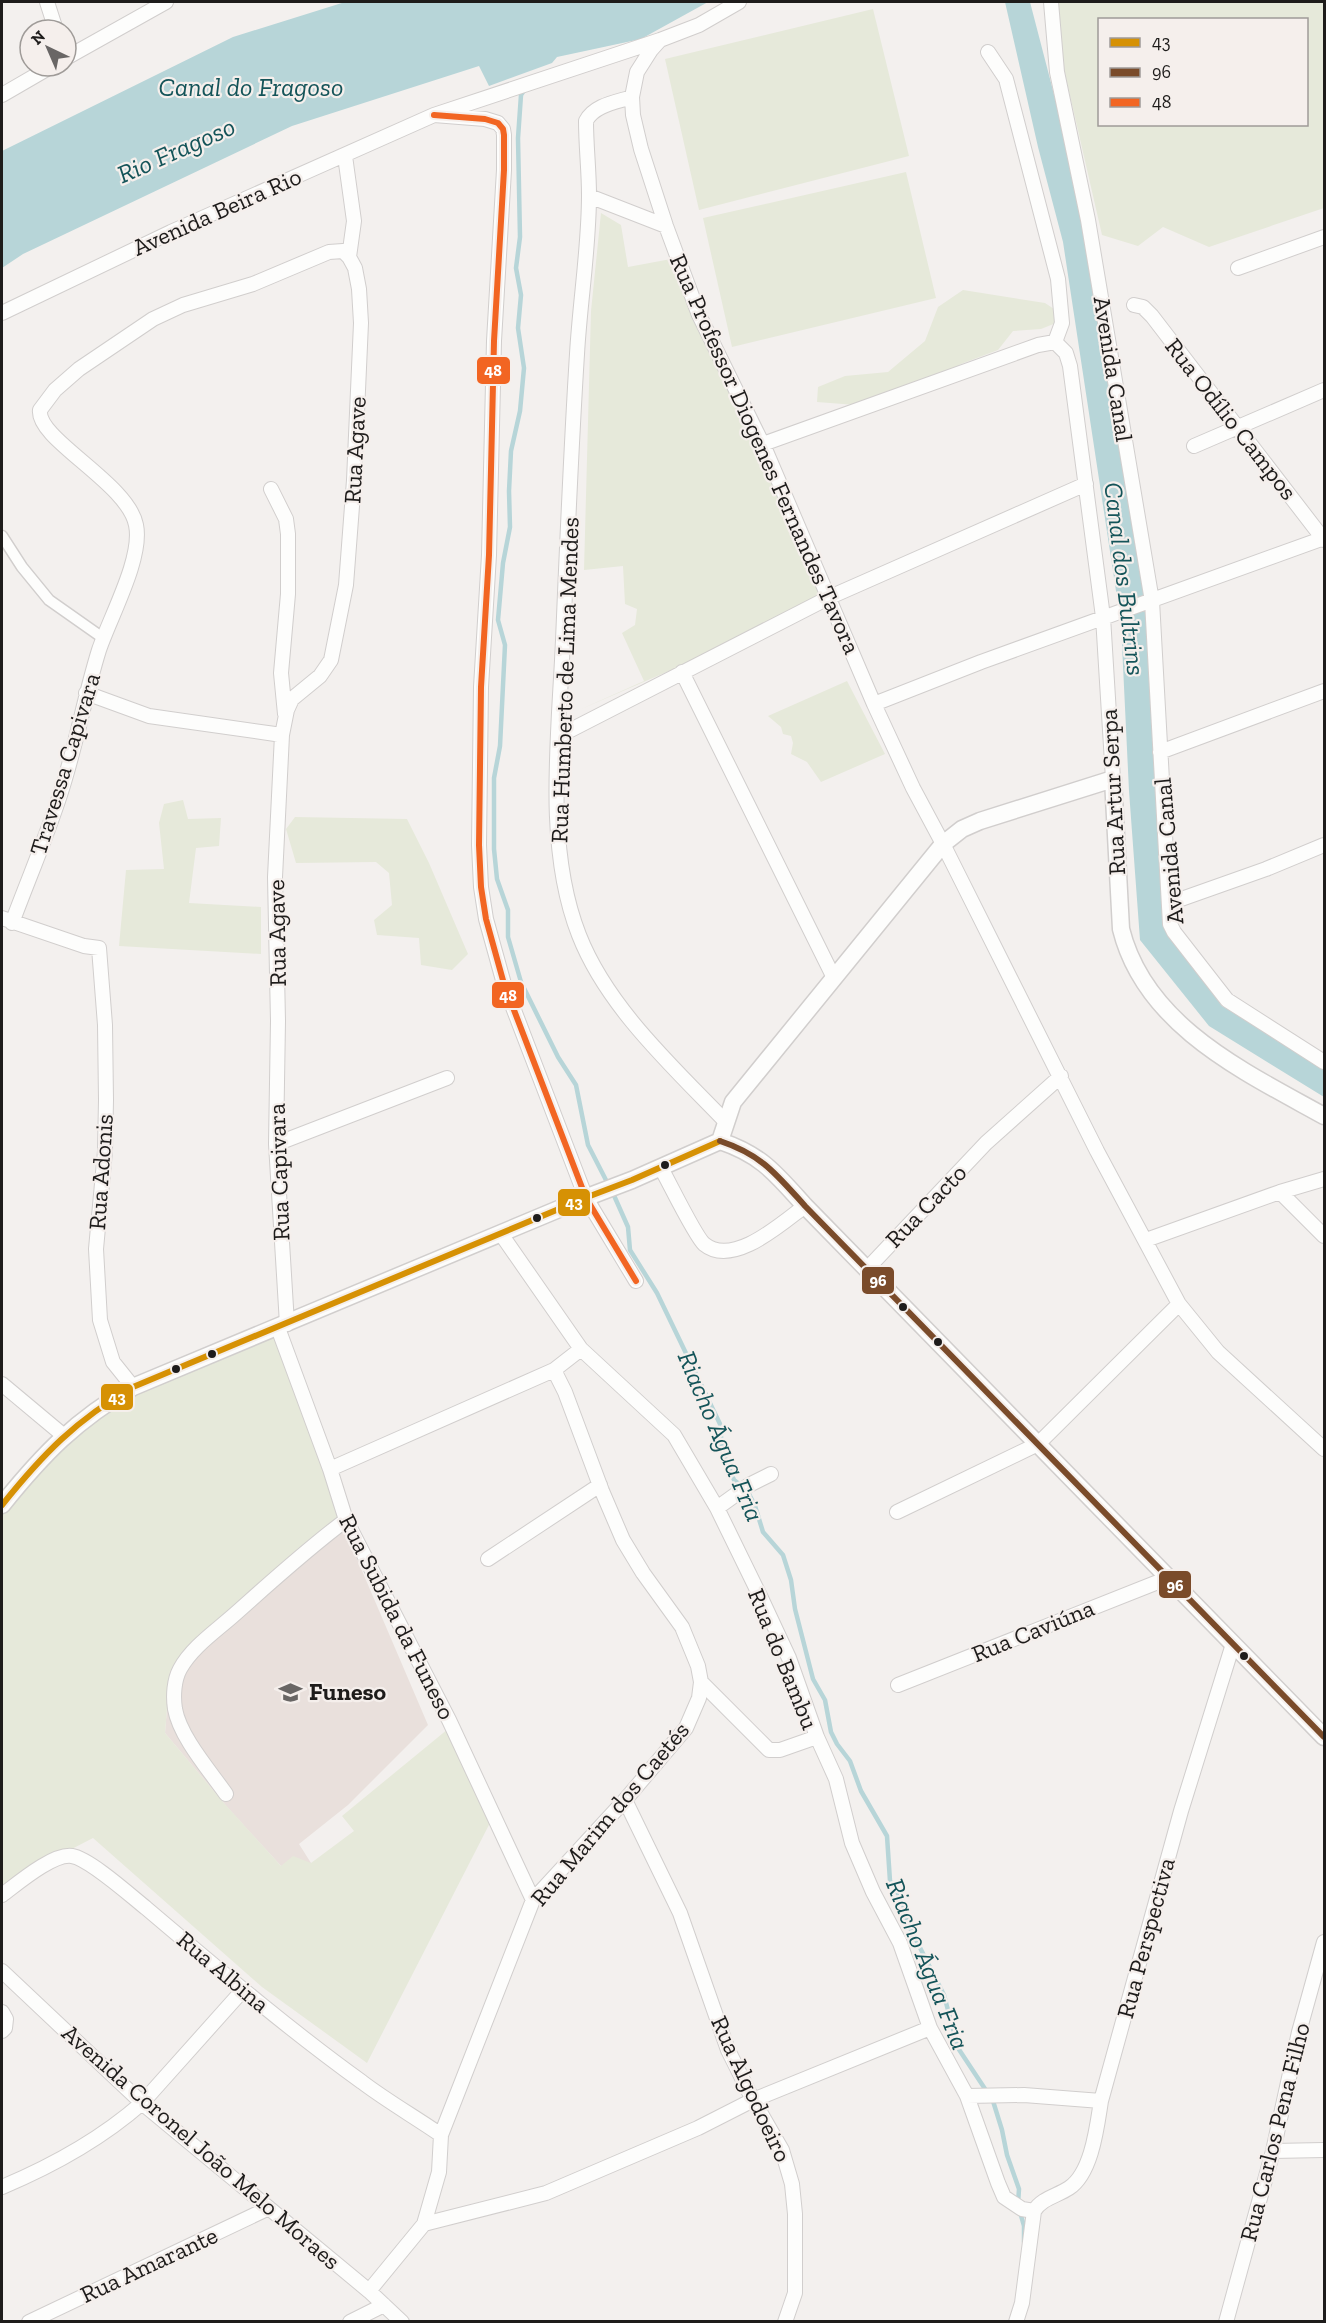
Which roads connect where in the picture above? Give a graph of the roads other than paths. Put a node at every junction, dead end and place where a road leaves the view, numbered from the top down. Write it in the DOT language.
graph roads {
  1 [pos="47,2"];
  2 [pos="166,2"];
  3 [pos="739,2"];
  4 [pos="1051,2"];
  5 [pos="52,18"];
  6 [pos="660,40"];
  7 [pos="78,51"];
  8 [pos="988,52"];
  9 [pos="31,78"];
  10 [pos="2,95"];
  11 [pos="632,97"];
  12 [pos="434,115"];
  13 [pos="345,156"];
  14 [pos="589,196"];
  15 [pos="666,225"];
  16 [pos="1324,237"];
  17 [pos="349,257"];
  18 [pos="1238,268"];
  19 [pos="1134,305"];
  20 [pos="2,313"];
  21 [pos="1055,342"];
  22 [pos="1324,390"];
  23 [pos="1237,427"];
  24 [pos="763,444"];
  25 [pos="1194,446"];
  26 [pos="1086,484"];
  27 [pos="271,489"];
  28 [pos="2,536"];
  29 [pos="1324,539"];
  30 [pos="830,597"];
  31 [pos="1149,602"];
  32 [pos="1110,615"];
  33 [pos="103,638"];
  34 [pos="682,672"];
  35 [pos="1324,691"];
  36 [pos="86,693"];
  37 [pos="874,704"];
  38 [pos="285,719"];
  39 [pos="282,735"];
  40 [pos="559,736"];
  41 [pos="1160,752"];
  42 [pos="1113,779"];
  43 [pos="943,844"];
  44 [pos="1324,845"];
  45 [pos="1170,903"];
  46 [pos="7,920"];
  47 [pos="834,978"];
  48 [pos="278,1021"];
  49 [pos="1324,1062"];
  50 [pos="1061,1076"];
  51 [pos="447,1078"];
  52 [pos="1324,1116"];
  53 [pos="726,1122"];
  54 [pos="720,1141"];
  55 [pos="276,1144"];
  56 [pos="661,1168"];
  57 [pos="1324,1179"];
  58 [pos="1280,1192"];
  59 [pos="588,1197"];
  60 [pos="805,1206"];
  61 [pos="501,1234"];
  62 [pos="1324,1236"];
  63 [pos="1146,1240"];
  64 [pos="867,1269"];
  65 [pos="636,1281"];
  66 [pos="1179,1305"];
  67 [pos="282,1326"];
  68 [pos="581,1348"];
  69 [pos="554,1370"];
  70 [pos="2,1384"];
  71 [pos="133,1387"];
  72 [pos="63,1435"];
  73 [pos="1038,1444"];
  74 [pos="1324,1449"];
  75 [pos="330,1469"];
  76 [pos="771,1474"];
  77 [pos="600,1485"];
  78 [pos="2,1504"];
  79 [pos="717,1508"];
  80 [pos="897,1512"];
  81 [pos="346,1520"];
  82 [pos="488,1559"];
  83 [pos="1168,1578"];
  84 [pos="1233,1644"];
  85 [pos="701,1682"];
  86 [pos="898,1684"];
  87 [pos="817,1737"];
  88 [pos="1324,1737"];
  89 [pos="226,1794"];
  90 [pos="625,1800"];
  91 [pos="2,1894"];
  92 [pos="533,1900"];
  93 [pos="1324,1942"];
  94 [pos="2,1971"];
  95 [pos="243,1990"];
  96 [pos="2,2012"];
  97 [pos="930,2028"];
  98 [pos="2,2031"];
  99 [pos="971,2096"];
  100 [pos="753,2100"];
  101 [pos="1101,2101"];
  102 [pos="142,2103"];
  103 [pos="441,2135"];
  104 [pos="1324,2150"];
  105 [pos="1273,2151"];
  106 [pos="2,2187"];
  107 [pos="269,2208"];
  108 [pos="1028,2210"];
  109 [pos="424,2224"];
  110 [pos="369,2291"];
  111 [pos="384,2305"];
  112 [pos="29,2322"];
  113 [pos="350,2322"];
  114 [pos="402,2322"];
  115 [pos="785,2322"];
  116 [pos="1016,2322"];
  117 [pos="1226,2322"];
  1 -- 5 [label="street"];
  2 -- 7 [label="street"];
  3 -- 6 [label="street"];
  4 -- 31 [label="street, Avenida Canal"];
  6 -- 11 [label="street, Rua Professor Diogenes Fernandes Tavora"];
  6 -- 12 [label="street, Avenida Beira Rio"];
  8 -- 21 [label="street"];
  9 -- 10 [label="street"];
  11 -- 14 [label="street, Rua Humberto de Lima Mendes"];
  11 -- 15 [label="street, Rua Professor Diogenes Fernandes Tavora"];
  12 -- 13 [label="street, Avenida Beira Rio"];
  12 -- 59 [label="street, Avenida Beira Rio"];
  13 -- 17 [label="street"];
  13 -- 20 [label="street, Avenida Beira Rio"];
  14 -- 15 [label="street"];
  14 -- 40 [label="street, Rua Humberto de Lima Mendes"];
  15 -- 24 [label="street, Rua Professor Diogenes Fernandes Tavora"];
  16 -- 18 [label="street"];
  17 -- 33 [label="street, Travessa Capivara"];
  17 -- 38 [label="street, Rua Agave"];
  19 -- 23 [label="street, Rua Odílio Campos"];
  21 -- 24 [label="street"];
  21 -- 26 [label="street, Rua Artur Serpa"];
  22 -- 23 [label="street"];
  23 -- 25 [label="street"];
  23 -- 29 [label="street, Rua Odílio Campos"];
  24 -- 30 [label="street, Rua Professor Diogenes Fernandes Tavora"];
  26 -- 30 [label="street"];
  26 -- 32 [label="street, Rua Artur Serpa"];
  27 -- 38 [label="street"];
  28 -- 33 [label="street"];
  29 -- 31 [label="street"];
  30 -- 34 [label="street"];
  30 -- 37 [label="street, Rua Professor Diogenes Fernandes Tavora"];
  31 -- 32 [label="street"];
  31 -- 41 [label="street, Avenida Canal"];
  32 -- 37 [label="street"];
  32 -- 42 [label="street, Rua Artur Serpa"];
  33 -- 36 [label="street, Travessa Capivara"];
  34 -- 40 [label="street"];
  34 -- 47 [label="street"];
  35 -- 41 [label="street"];
  36 -- 39 [label="street"];
  36 -- 46 [label="street, Travessa Capivara"];
  37 -- 43 [label="street, Rua Professor Diogenes Fernandes Tavora"];
  38 -- 39 [label="street, Rua Agave"];
  39 -- 48 [label="street, Rua Agave"];
  40 -- 53 [label="street, Rua Humberto de Lima Mendes"];
  41 -- 45 [label="street, Avenida Canal"];
  42 -- 43 [label="street"];
  42 -- 52 [label="street, Rua Artur Serpa"];
  43 -- 47 [label="street"];
  43 -- 50 [label="street, Rua Professor Diogenes Fernandes Tavora"];
  44 -- 45 [label="street"];
  45 -- 49 [label="street, Avenida Canal"];
  46 -- 71 [label="street, Rua Adonis"];
  47 -- 53 [label="street"];
  48 -- 55 [label="street, Rua Capivara"];
  50 -- 63 [label="street, Rua Professor Diogenes Fernandes Tavora"];
  50 -- 64 [label="street, Rua Cacto"];
  51 -- 55 [label="street"];
  53 -- 54 [label="street"];
  54 -- 56 [label="street"];
  54 -- 60 [label="street"];
  55 -- 67 [label="street, Rua Capivara"];
  56 -- 59 [label="street"];
  56 -- 60 [label="street"];
  57 -- 58 [label="street"];
  58 -- 62 [label="street"];
  58 -- 63 [label="street"];
  59 -- 61 [label="street"];
  59 -- 65 [label="street, Avenida Beira Rio"];
  60 -- 64 [label="street"];
  61 -- 67 [label="street"];
  61 -- 68 [label="street, Rua do Bambu"];
  63 -- 66 [label="street, Rua Professor Diogenes Fernandes Tavora"];
  64 -- 73 [label="street"];
  66 -- 73 [label="street"];
  66 -- 74 [label="street, Rua Professor Diogenes Fernandes Tavora"];
  67 -- 71 [label="street"];
  67 -- 75 [label="street, Rua Subida da Funeso"];
  68 -- 69 [label="street"];
  68 -- 79 [label="street, Rua do Bambu"];
  69 -- 75 [label="street"];
  69 -- 77 [label="street, Rua Marim dos Caetés"];
  70 -- 72 [label="street"];
  71 -- 72 [label="street"];
  72 -- 78 [label="street"];
  73 -- 80 [label="street"];
  73 -- 83 [label="street"];
  75 -- 81 [label="street, Rua Subida da Funeso"];
  76 -- 79 [label="street"];
  77 -- 82 [label="street"];
  77 -- 85 [label="street, Rua Marim dos Caetés"];
  79 -- 87 [label="street, Rua do Bambu"];
  81 -- 89 [label="street"];
  81 -- 92 [label="street, Rua Subida da Funeso"];
  83 -- 84 [label="street"];
  83 -- 86 [label="street, Rua Caviúna"];
  84 -- 88 [label="street"];
  84 -- 101 [label="street, Rua Perspectiva"];
  85 -- 87 [label="street, Rua do Bambu"];
  85 -- 90 [label="street, Rua Marim dos Caetés"];
  87 -- 97 [label="street"];
  90 -- 92 [label="street, Rua Marim dos Caetés"];
  90 -- 100 [label="street, Rua Algodoeiro"];
  91 -- 95 [label="street, Rua Albina"];
  92 -- 103 [label="street, Rua Marim dos Caetés"];
  93 -- 105 [label="street, Rua Carlos Pena Filho"];
  94 -- 102 [label="street, Avenida Coronel João Melo Moraes"];
  95 -- 102 [label="street"];
  95 -- 103 [label="street, Rua Albina"];
  96 -- 98 [label="street"];
  97 -- 99 [label="street"];
  97 -- 100 [label="street"];
  99 -- 101 [label="street"];
  99 -- 108 [label="street"];
  100 -- 109 [label="street"];
  100 -- 115 [label="street, Rua Algodoeiro"];
  101 -- 108 [label="street, Rua Perspectiva"];
  102 -- 106 [label="street"];
  102 -- 107 [label="street, Avenida Coronel João Melo Moraes"];
  103 -- 109 [label="street, Rua Marim dos Caetés"];
  104 -- 105 [label="street"];
  105 -- 117 [label="street, Rua Carlos Pena Filho"];
  107 -- 110 [label="street, Avenida Coronel João Melo Moraes"];
  107 -- 112 [label="street, Rua Amarante"];
  108 -- 116 [label="street"];
  109 -- 110 [label="street, Rua Marim dos Caetés"];
  110 -- 111 [label="street, Avenida Coronel João Melo Moraes"];
  111 -- 113 [label="street"];
  111 -- 114 [label="street, Avenida Coronel João Melo Moraes"];
}
